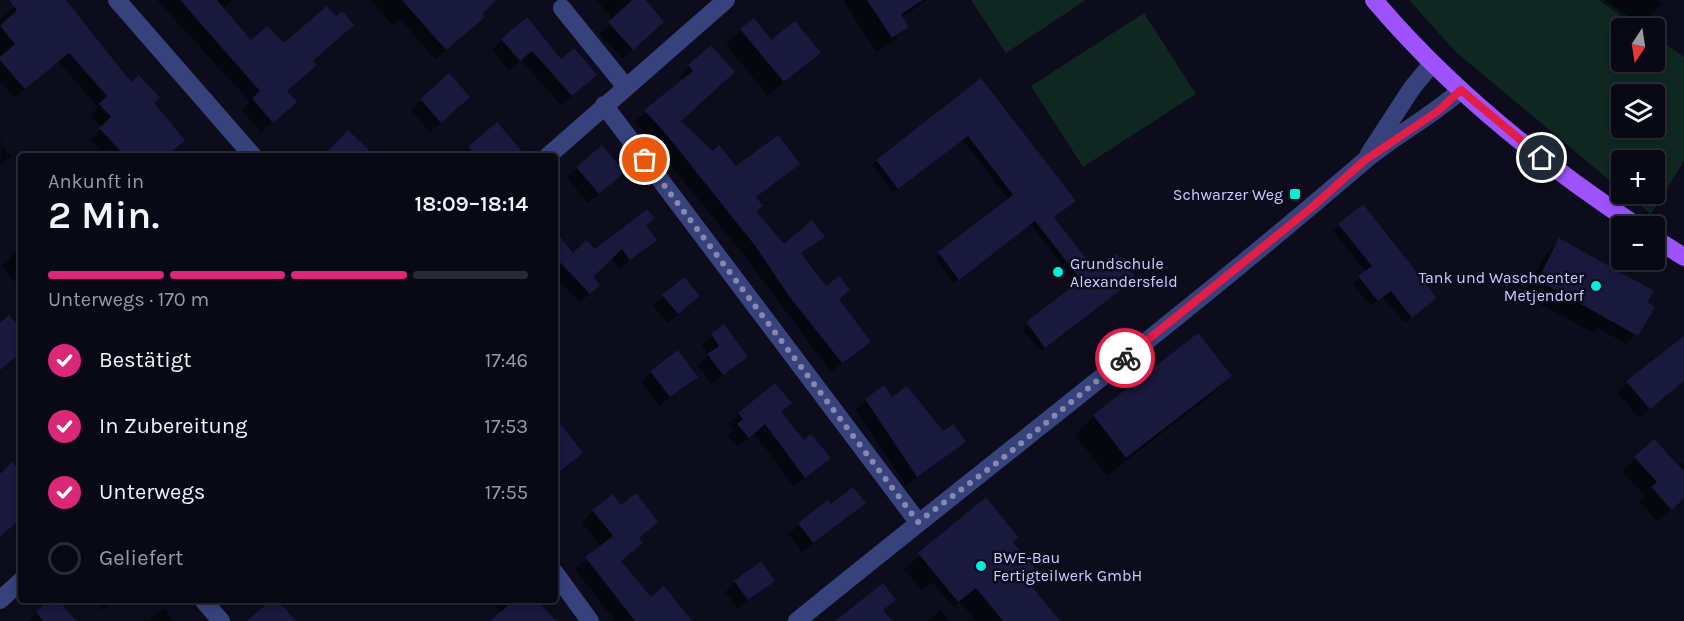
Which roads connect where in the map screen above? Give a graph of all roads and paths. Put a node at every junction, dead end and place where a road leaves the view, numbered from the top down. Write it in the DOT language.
graph roads {
  1 [pos="117,0"];
  2 [pos="726,0"];
  3 [pos="1374,0"];
  4 [pos="562,8"];
  5 [pos="1431,65"];
  6 [pos="1454,85"];
  7 [pos="625,86"];
  8 [pos="604,105"];
  9 [pos="251,153"];
  10 [pos="551,153"];
  11 [pos="1365,160"];
  12 [pos="1622,216"];
  13 [pos="1665,245"];
  14 [pos="1684,257"];
  15 [pos="918,522"];
  16 [pos="558,577"];
  17 [pos="18,584"];
  18 [pos="0,600"];
  19 [pos="205,603"];
  20 [pos="220,621"];
  21 [pos="590,621"];
  22 [pos="797,621"];
  1 -- 9 [label="street"];
  2 -- 7 [label="street"];
  3 -- 5 [label="main road"];
  4 -- 7 [label="street"];
  5 -- 6 [label="main road"];
  5 -- 11 [label="street"];
  6 -- 11 [label="street"];
  6 -- 12 [label="main road"];
  7 -- 8 [label="street"];
  8 -- 10 [label="street"];
  8 -- 15 [label="street"];
  11 -- 15 [label="street"];
  13 -- 14 [label="main road"];
  15 -- 22 [label="street"];
  16 -- 21 [label="street"];
  17 -- 18 [label="street"];
  19 -- 20 [label="street"];
}
